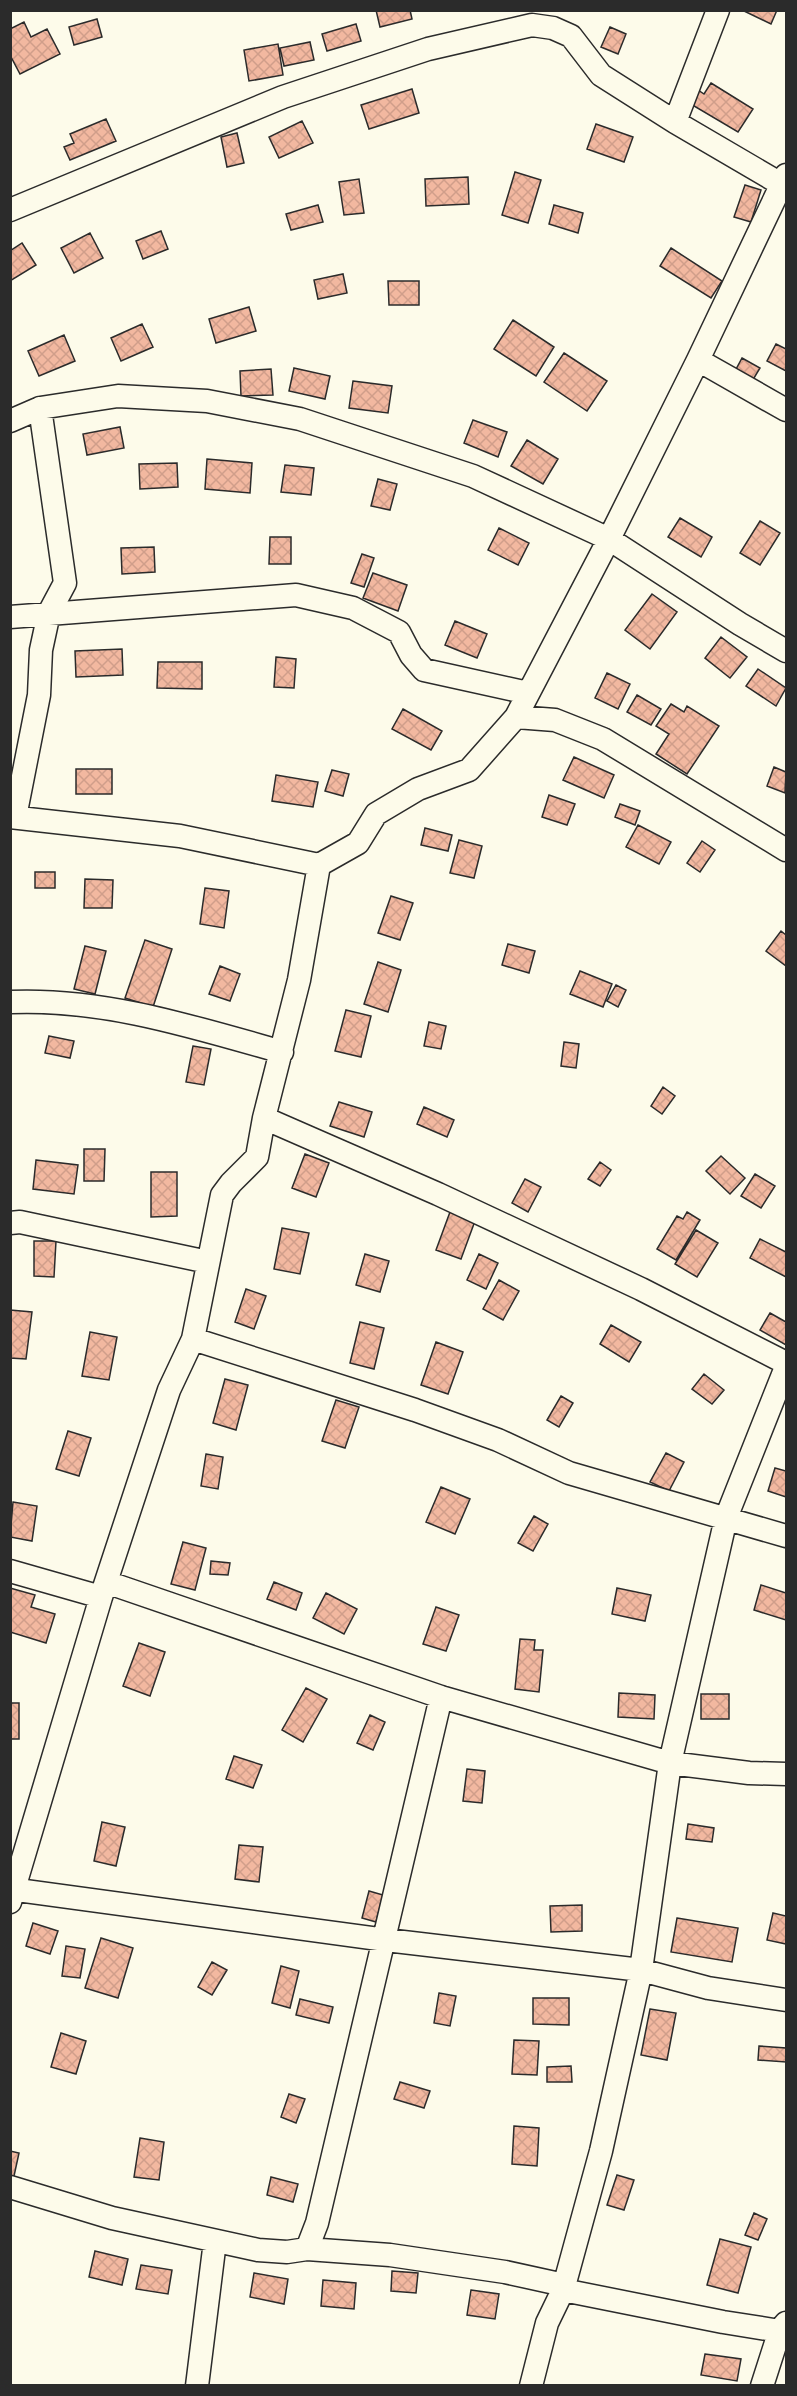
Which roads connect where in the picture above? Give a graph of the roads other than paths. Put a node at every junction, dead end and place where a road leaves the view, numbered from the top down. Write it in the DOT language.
graph roads {
  1 [pos="718,10"];
  2 [pos="675,122"];
  3 [pos="785,182"];
  4 [pos="10,210"];
  5 [pos="698,360"];
  6 [pos="40,408"];
  7 [pos="786,410"];
  8 [pos="10,421"];
  9 [pos="609,539"];
  10 [pos="49,613"];
  11 [pos="10,618"];
  12 [pos="786,651"];
  13 [pos="528,693"];
  14 [pos="516,717"];
  15 [pos="13,817"];
  16 [pos="786,850"];
  17 [pos="319,865"];
  18 [pos="10,1002"];
  19 [pos="282,1052"];
  20 [pos="264,1118"];
  21 [pos="10,1223"];
  22 [pos="208,1262"];
  23 [pos="193,1339"];
  24 [pos="786,1365"];
  25 [pos="726,1518"];
  26 [pos="786,1536"];
  27 [pos="10,1571"];
  28 [pos="103,1589"];
  29 [pos="441,1697"];
  30 [pos="670,1763"];
  31 [pos="786,1774"];
  32 [pos="12,1894"];
  33 [pos="386,1940"];
  34 [pos="641,1970"];
  35 [pos="786,2000"];
  36 [pos="10,2187"];
  37 [pos="215,2241"];
  38 [pos="307,2248"];
  39 [pos="563,2290"];
  40 [pos="784,2328"];
  41 [pos="197,2385"];
  42 [pos="531,2385"];
  43 [pos="762,2385"];
  1 -- 2 [label="street"];
  2 -- 3 [label="street"];
  2 -- 4 [label="street"];
  3 -- 5 [label="street"];
  5 -- 7 [label="street"];
  5 -- 9 [label="street"];
  6 -- 8 [label="street"];
  6 -- 9 [label="street"];
  6 -- 10 [label="street"];
  9 -- 12 [label="street"];
  9 -- 13 [label="street"];
  10 -- 11 [label="street"];
  10 -- 13 [label="street"];
  10 -- 15 [label="street"];
  13 -- 14 [label="street"];
  14 -- 16 [label="street"];
  14 -- 17 [label="street"];
  15 -- 17 [label="street"];
  17 -- 19 [label="street"];
  18 -- 19 [label="street"];
  19 -- 20 [label="street"];
  20 -- 22 [label="street"];
  20 -- 24 [label="street"];
  21 -- 22 [label="street"];
  22 -- 23 [label="street"];
  23 -- 25 [label="street"];
  23 -- 28 [label="street"];
  24 -- 25 [label="street"];
  25 -- 26 [label="street"];
  25 -- 30 [label="street"];
  27 -- 28 [label="street"];
  28 -- 29 [label="street"];
  28 -- 32 [label="street"];
  29 -- 30 [label="street"];
  29 -- 33 [label="street"];
  30 -- 31 [label="street"];
  30 -- 34 [label="street"];
  32 -- 33 [label="street"];
  33 -- 34 [label="street"];
  33 -- 38 [label="street"];
  34 -- 35 [label="street"];
  34 -- 39 [label="street"];
  36 -- 37 [label="street"];
  37 -- 38 [label="street"];
  37 -- 41 [label="street"];
  38 -- 39 [label="street"];
  39 -- 40 [label="street"];
  39 -- 42 [label="street"];
  40 -- 43 [label="street"];
}
